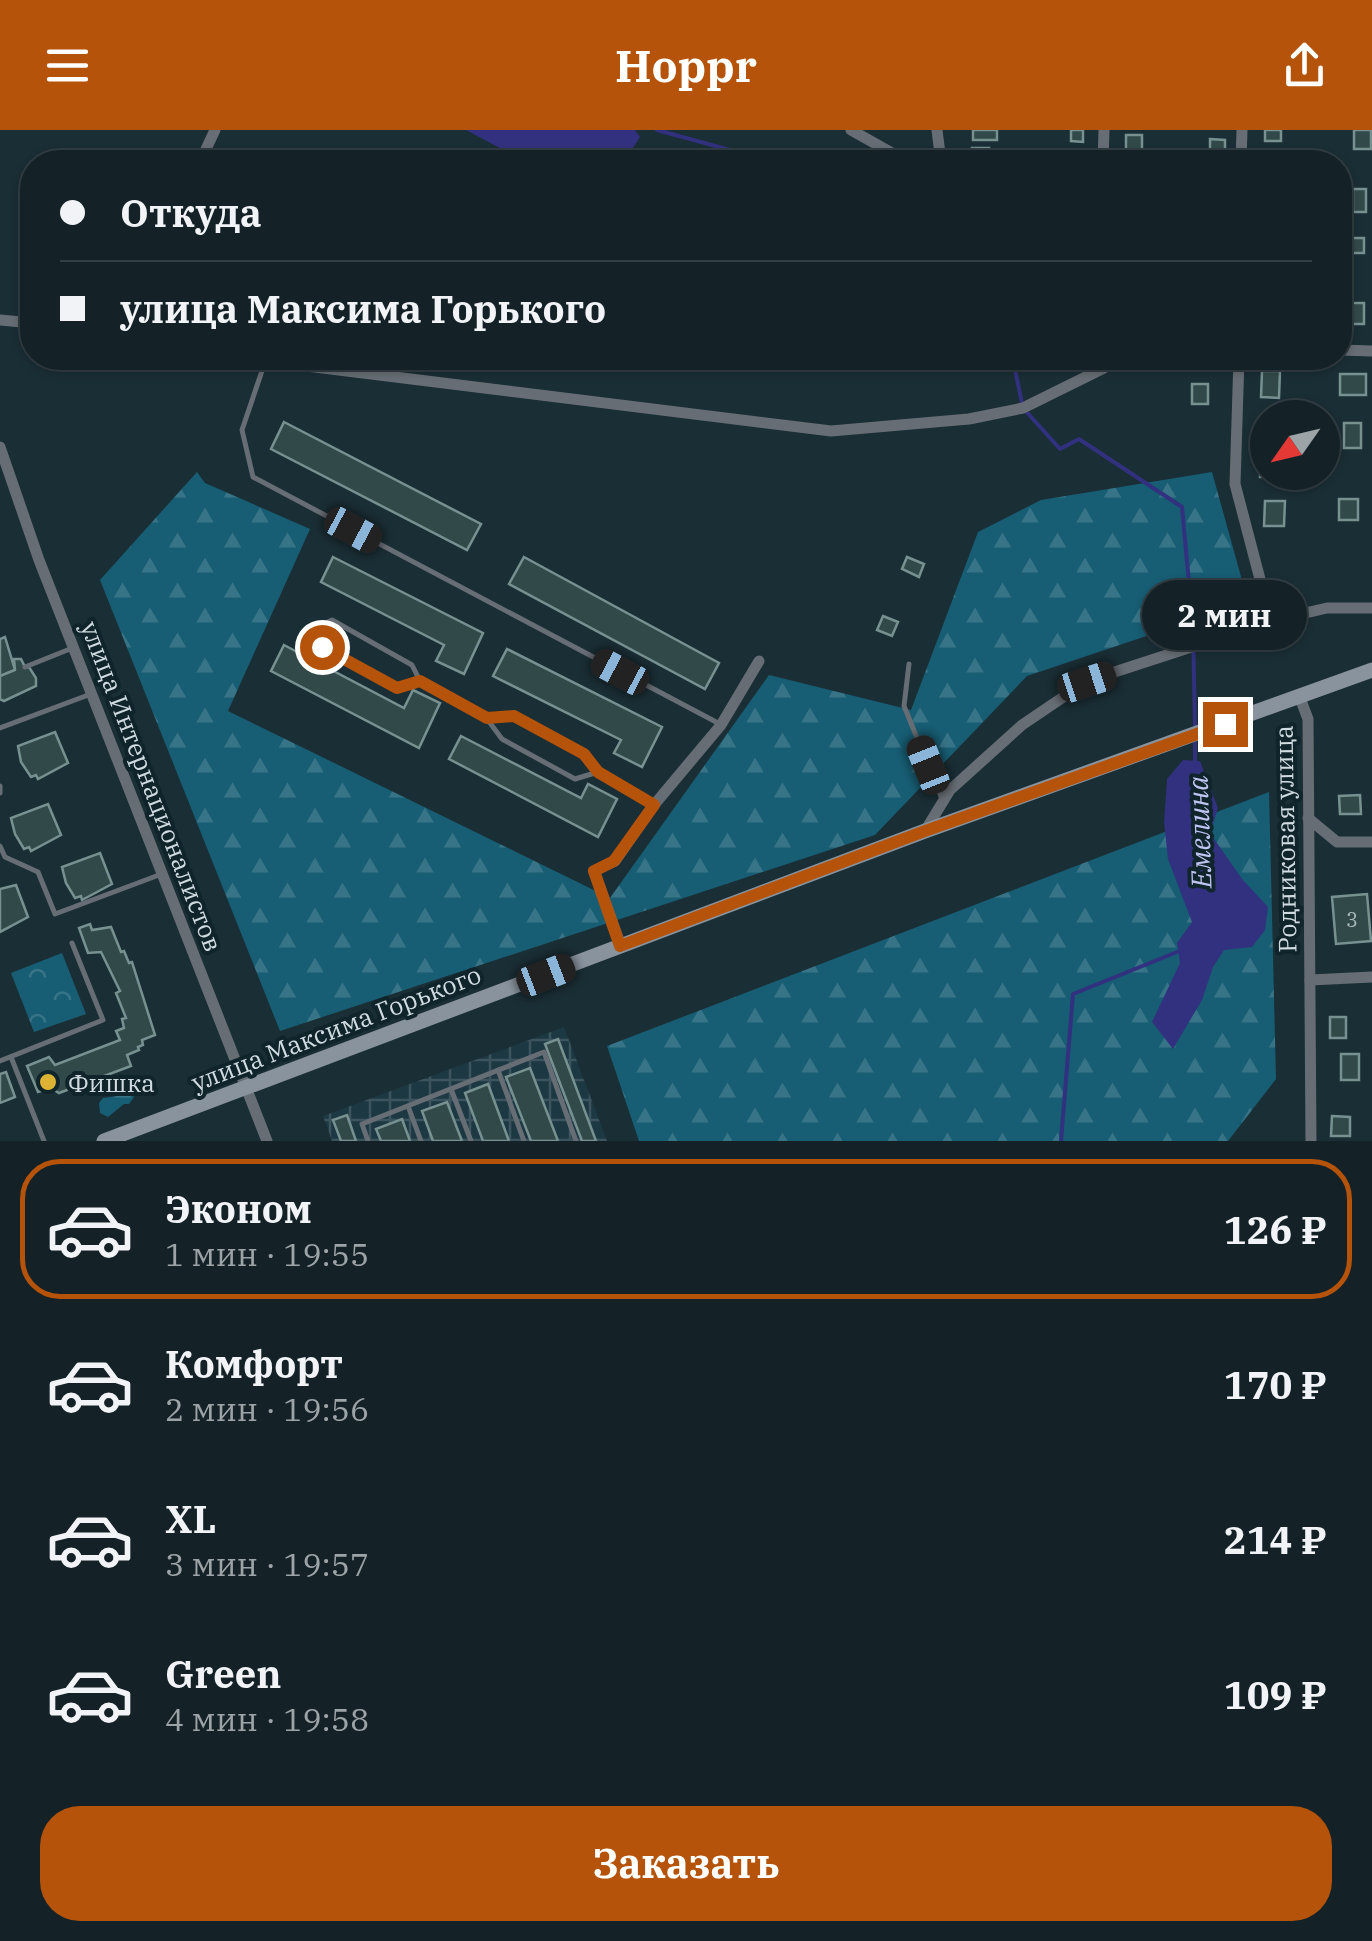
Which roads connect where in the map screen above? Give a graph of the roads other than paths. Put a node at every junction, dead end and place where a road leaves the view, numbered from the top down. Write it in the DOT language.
graph roads {
  1 [pos="851,130"];
  2 [pos="887,150"];
  3 [pos="263,370"];
  4 [pos="339,370"];
  5 [pos="1094,370"];
  6 [pos="1239,370"];
  7 [pos="0,446"];
  8 [pos="1372,608"];
  9 [pos="1271,622"];
  10 [pos="73,648"];
  11 [pos="760,661"];
  12 [pos="909,664"];
  13 [pos="25,667"];
  14 [pos="1372,670"];
  15 [pos="420,681"];
  16 [pos="91,694"];
  17 [pos="1300,698"];
  18 [pos="487,718"];
  19 [pos="721,724"];
  20 [pos="0,728"];
  21 [pos="598,772"];
  22 [pos="943,802"];
  23 [pos="654,805"];
  24 [pos="1308,818"];
  25 [pos="925,831"];
  26 [pos="1372,842"];
  27 [pos="0,846"];
  28 [pos="162,874"];
  29 [pos="72,943"];
  30 [pos="620,946"];
  31 [pos="1372,977"];
  32 [pos="1310,980"];
  33 [pos="11,1057"];
  34 [pos="0,1061"];
  35 [pos="498,1070"];
  36 [pos="451,1088"];
  37 [pos="248,1089"];
  38 [pos="408,1106"];
  39 [pos="44,1141"];
  40 [pos="104,1141"];
  41 [pos="267,1141"];
  42 [pos="368,1141"];
  43 [pos="421,1141"];
  44 [pos="471,1141"];
  45 [pos="524,1141"];
  46 [pos="576,1141"];
  47 [pos="1311,1141"];
  1 -- 2 [label="street"];
  3 -- 19 [label="lane"];
  4 -- 5 [label="street"];
  6 -- 9 [label="street"];
  7 -- 10 [label="street, улица Интернационалистов"];
  8 -- 9 [label="street"];
  9 -- 22 [label="street"];
  10 -- 13 [label="lane"];
  10 -- 16 [label="street, улица Интернационалистов"];
  11 -- 19 [label="street"];
  12 -- 22 [label="lane"];
  14 -- 17 [label="main road, улица Максима Горького"];
  15 -- 15 [label="lane"];
  15 -- 18 [label="lane"];
  16 -- 20 [label="lane"];
  16 -- 28 [label="street, улица Интернационалистов"];
  17 -- 24 [label="street, Родниковая улица"];
  17 -- 25 [label="main road, улица Максима Горького"];
  18 -- 21 [label="lane"];
  18 -- 21 [label="lane"];
  19 -- 23 [label="street"];
  21 -- 23 [label="lane"];
  22 -- 25 [label="street"];
  23 -- 30 [label="street"];
  24 -- 26 [label="street"];
  24 -- 32 [label="street, Родниковая улица"];
  25 -- 30 [label="main road, улица Максима Горького"];
  27 -- 28 [label="lane"];
  28 -- 37 [label="street, улица Интернационалистов"];
  29 -- 33 [label="lane"];
  30 -- 37 [label="main road, улица Максима Горького"];
  31 -- 32 [label="street, Родниковая улица"];
  32 -- 47 [label="street, Родниковая улица"];
  33 -- 34 [label="lane"];
  33 -- 39 [label="lane"];
  35 -- 36 [label="lane"];
  35 -- 45 [label="lane"];
  35 -- 46 [label="lane"];
  36 -- 38 [label="lane"];
  36 -- 44 [label="lane"];
  37 -- 40 [label="main road, улица Максима Горького"];
  37 -- 41 [label="street, улица Интернационалистов"];
  38 -- 42 [label="lane"];
  38 -- 43 [label="lane"];
}
